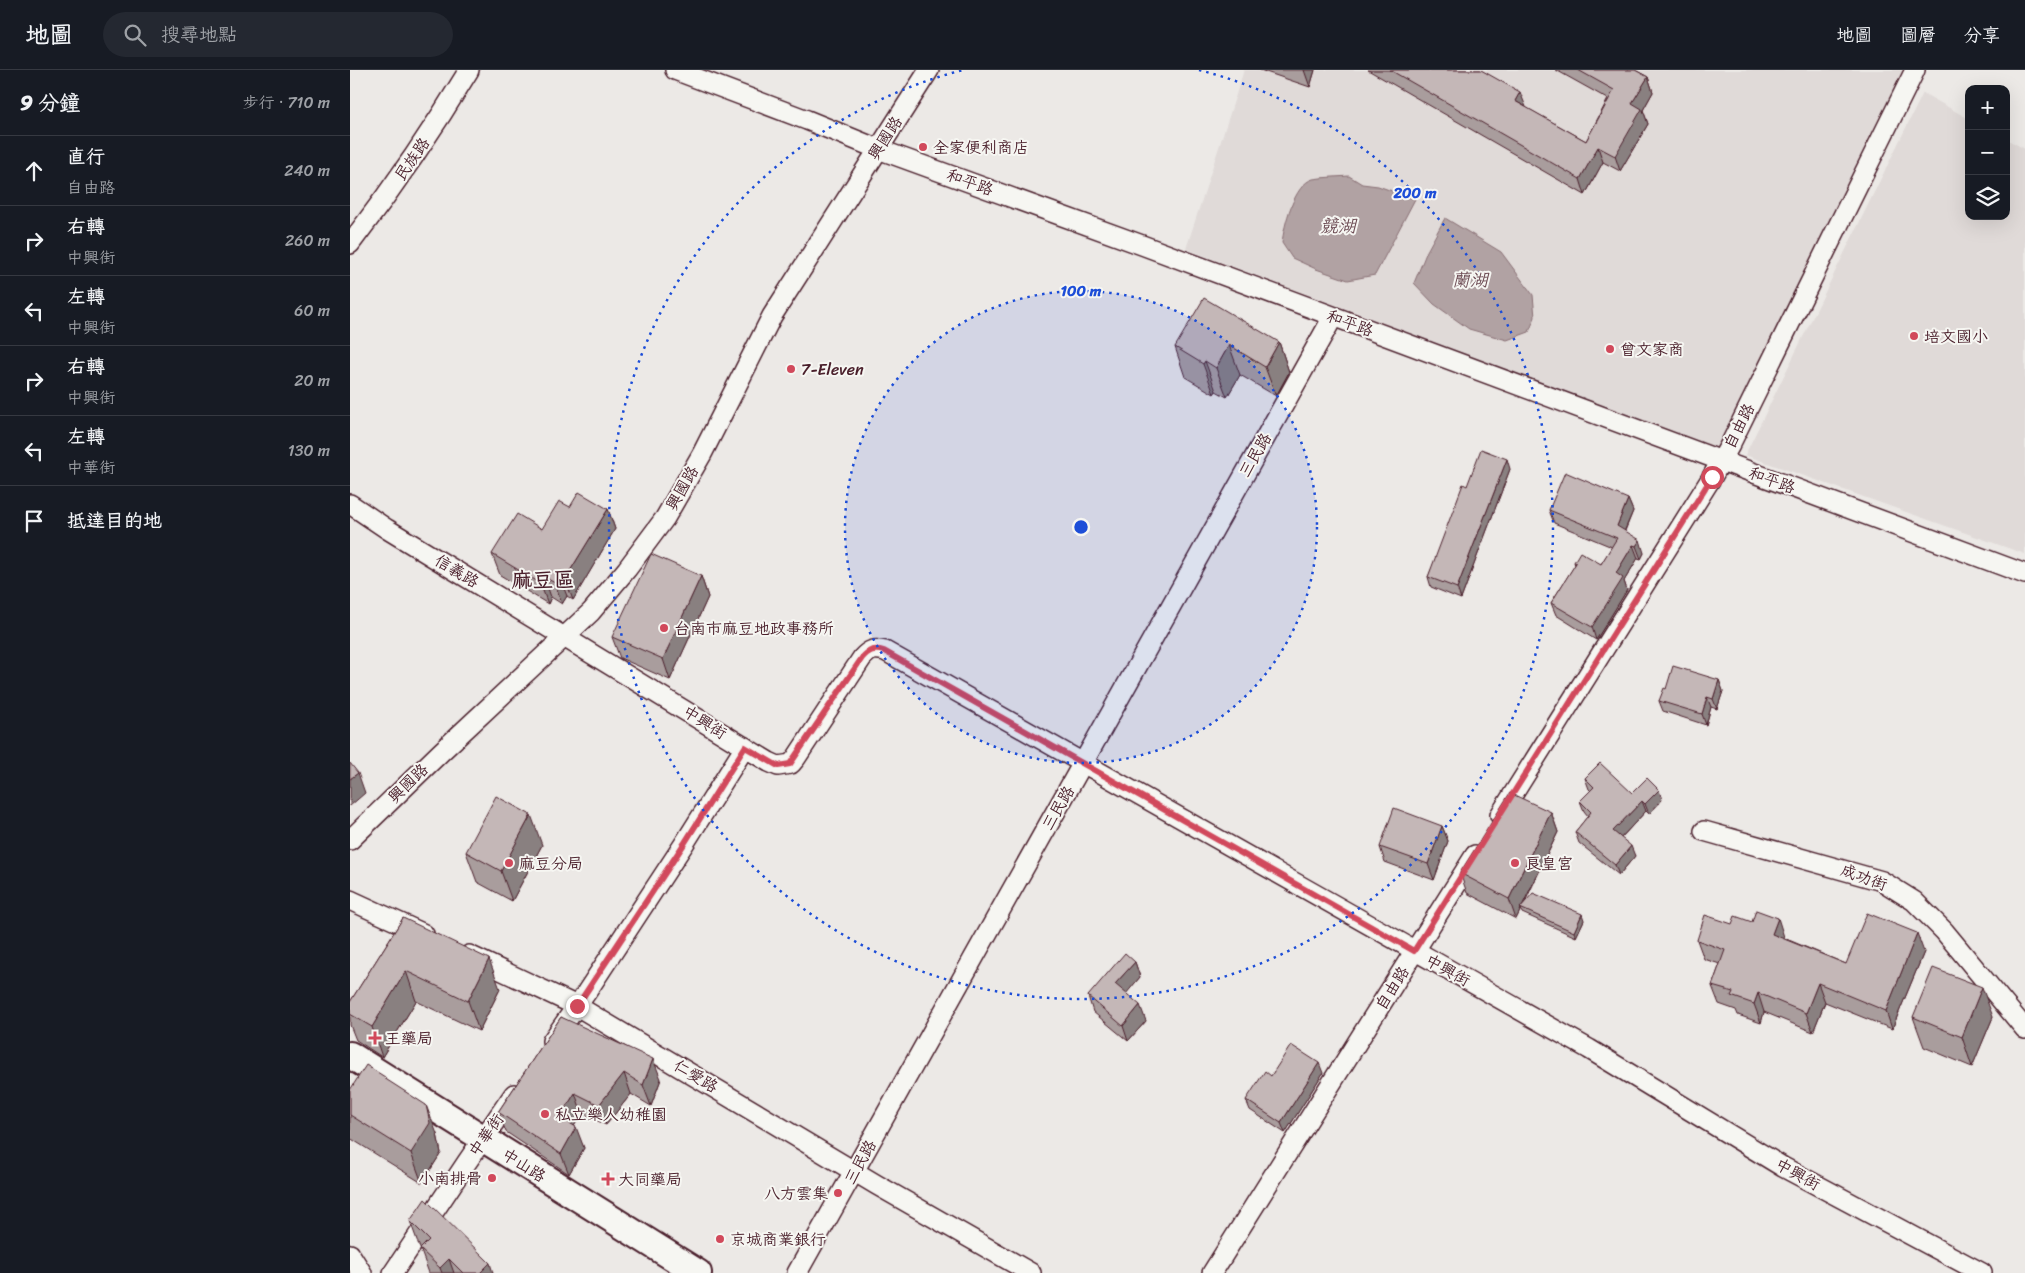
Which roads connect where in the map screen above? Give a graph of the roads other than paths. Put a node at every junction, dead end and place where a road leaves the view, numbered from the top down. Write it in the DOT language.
graph roads {
  1 [pos="469,70"];
  2 [pos="675,70"];
  3 [pos="929,70"];
  4 [pos="1915,70"];
  5 [pos="878,149"];
  6 [pos="350,244"];
  7 [pos="1333,317"];
  8 [pos="1721,461"];
  9 [pos="350,504"];
  10 [pos="2025,574"];
  11 [pos="565,636"];
  12 [pos="745,747"];
  13 [pos="1083,764"];
  14 [pos="1704,830"];
  15 [pos="350,840"];
  16 [pos="350,900"];
  17 [pos="1414,951"];
  18 [pos="577,1006"];
  19 [pos="2025,1029"];
  20 [pos="543,1053"];
  21 [pos="350,1055"];
  22 [pos="522,1083"];
  23 [pos="482,1139"];
  24 [pos="855,1171"];
  25 [pos="350,1254"];
  26 [pos="362,1273"];
  27 [pos="393,1273"];
  28 [pos="698,1273"];
  29 [pos="797,1273"];
  30 [pos="1031,1273"];
  31 [pos="1212,1273"];
  32 [pos="1982,1273"];
  1 -- 6 [label="street, 民族路"];
  2 -- 5 [label="street, 和平路"];
  3 -- 5 [label="street, 興國路"];
  4 -- 8 [label="street, 自由路"];
  5 -- 7 [label="street, 和平路"];
  5 -- 11 [label="street, 興國路"];
  7 -- 8 [label="street, 和平路"];
  7 -- 13 [label="street, 三民路"];
  8 -- 10 [label="street, 和平路"];
  8 -- 17 [label="street, 自由路"];
  9 -- 11 [label="street, 信義路"];
  11 -- 12 [label="street, 中興街"];
  11 -- 15 [label="street, 興國路"];
  12 -- 13 [label="street, 中興街"];
  12 -- 18 [label="street"];
  13 -- 17 [label="street, 中興街"];
  13 -- 24 [label="street, 三民路"];
  14 -- 19 [label="street, 成功街"];
  16 -- 18 [label="street, 仁愛路"];
  17 -- 31 [label="street, 自由路"];
  17 -- 32 [label="street, 中興街"];
  18 -- 20 [label="street"];
  18 -- 24 [label="street, 仁愛路"];
  21 -- 23 [label="main road, 中山路"];
  22 -- 23 [label="street, 中華街"];
  23 -- 27 [label="street, 中華街"];
  23 -- 28 [label="main road, 中山路"];
  24 -- 29 [label="street, 三民路"];
  24 -- 30 [label="street, 仁愛路"];
  25 -- 26 [label="street"];
}
